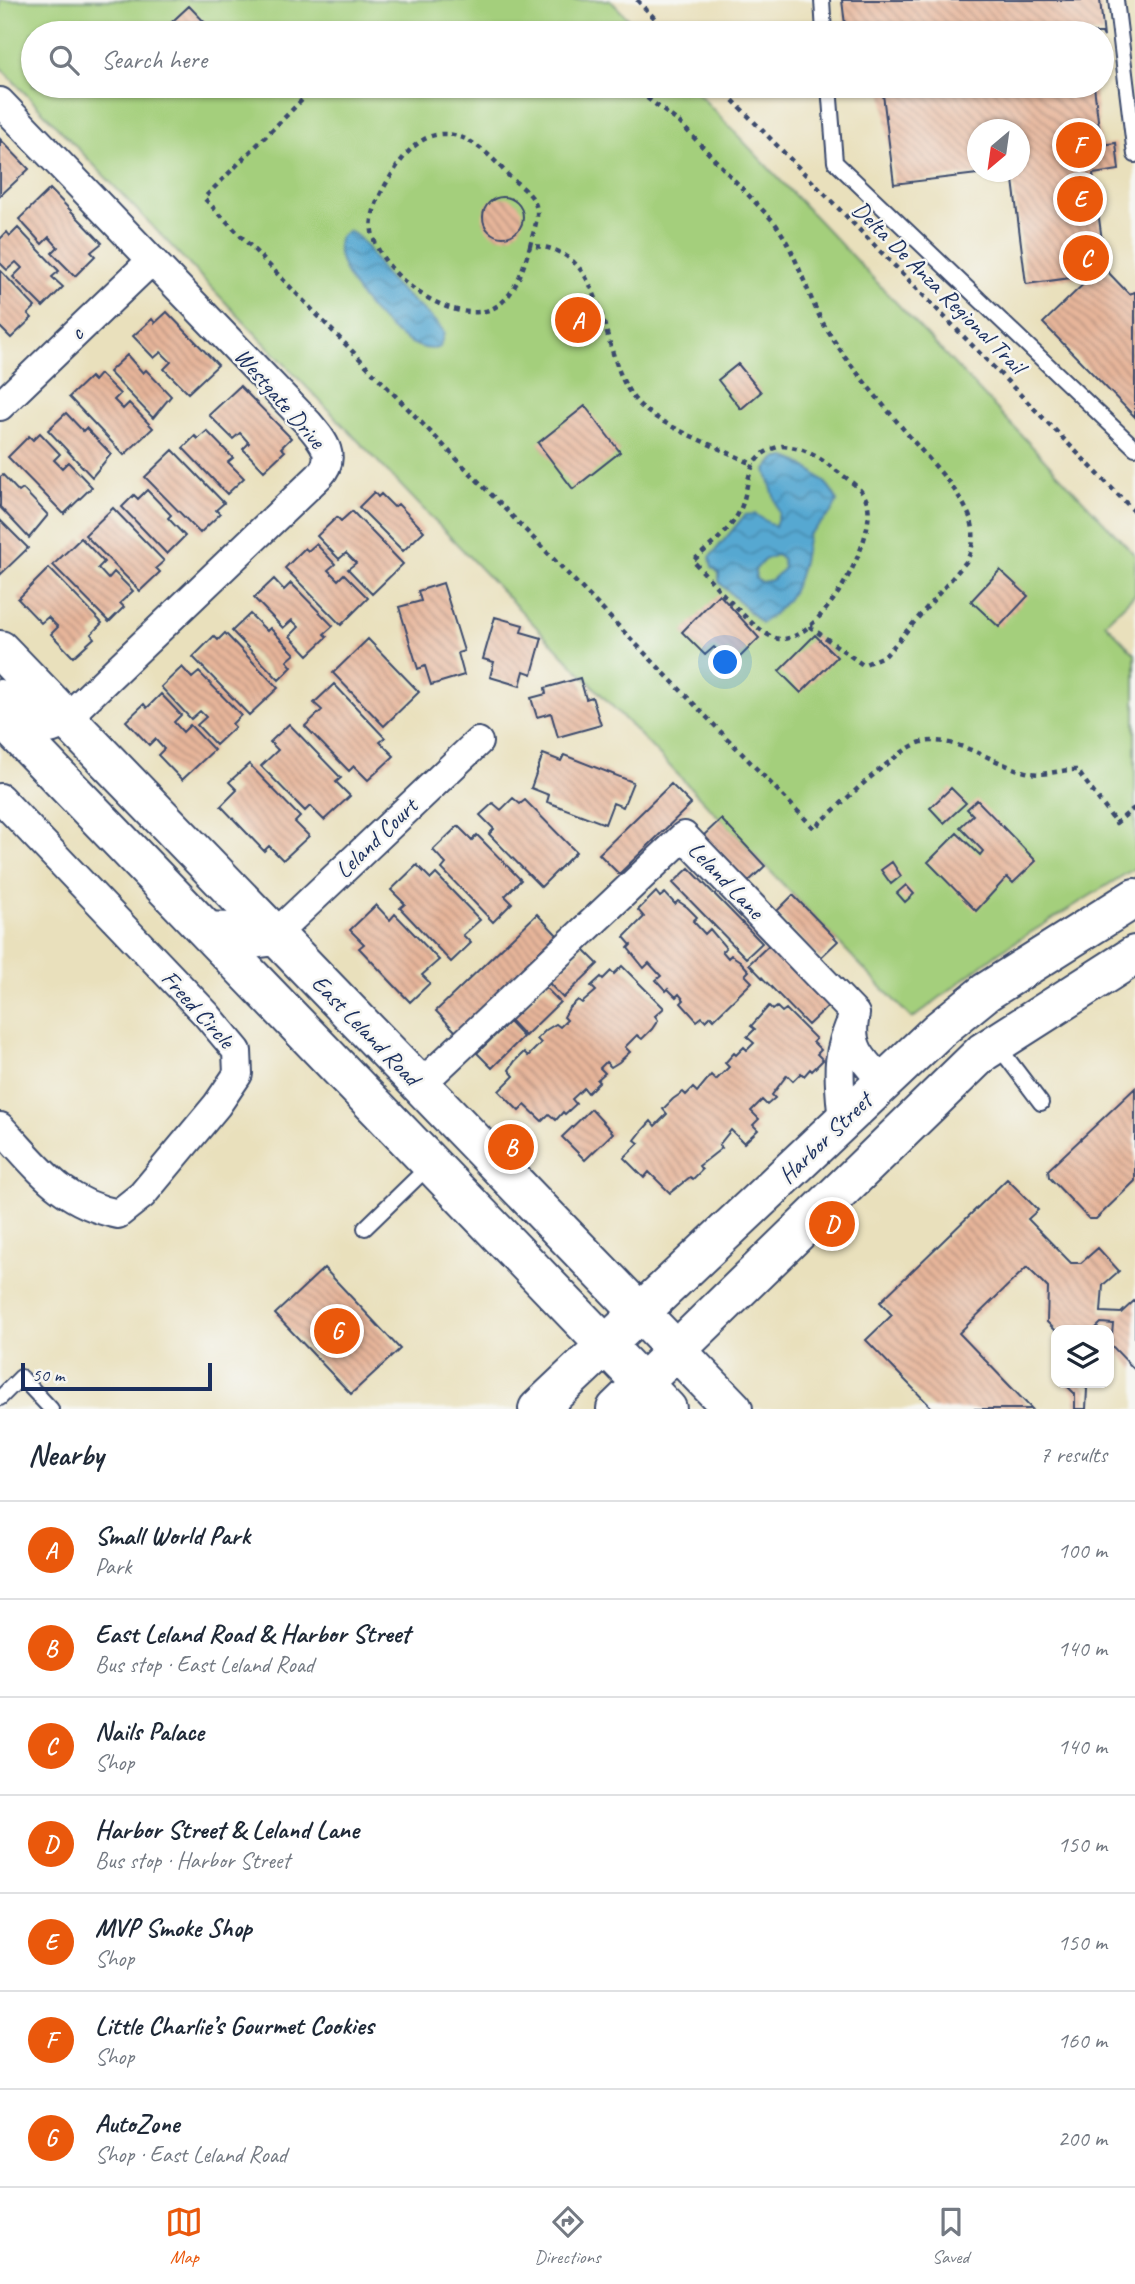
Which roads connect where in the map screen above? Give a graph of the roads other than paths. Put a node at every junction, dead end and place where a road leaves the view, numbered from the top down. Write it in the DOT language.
graph roads {
  1 [pos="822,0"];
  2 [pos="1116,0"];
  3 [pos="823,21"];
  4 [pos="829,98"];
  5 [pos="0,102"];
  6 [pos="1135,155"];
  7 [pos="152,260"];
  8 [pos="0,406"];
  9 [pos="1135,448"];
  10 [pos="0,650"];
  11 [pos="0,694"];
  12 [pos="0,716"];
  13 [pos="66,718"];
  14 [pos="478,742"];
  15 [pos="0,798"];
  16 [pos="1135,898"];
  17 [pos="200,926"];
  18 [pos="275,934"];
  19 [pos="1135,955"];
  20 [pos="855,1014"];
  21 [pos="996,1043"];
  22 [pos="883,1082"];
  23 [pos="420,1085"];
  24 [pos="1041,1103"];
  25 [pos="843,1122"];
  26 [pos="0,1127"];
  27 [pos="430,1165"];
  28 [pos="365,1228"];
  29 [pos="639,1313"];
  30 [pos="604,1345"];
  31 [pos="677,1351"];
  32 [pos="0,1398"];
  33 [pos="642,1401"];
  34 [pos="51,1409"];
  35 [pos="538,1409"];
  36 [pos="733,1409"];
  1 -- 3 [label="lane"];
  2 -- 6 [label="lane"];
  4 -- 9 [label="lane"];
  5 -- 7 [label="street, Westgate Drive"];
  7 -- 8 [label="street, c"];
  7 -- 13 [label="street, Westgate Drive"];
  10 -- 13 [label="main road, East Leland Road"];
  11 -- 13 [label="street"];
  12 -- 17 [label="main road, East Leland Road"];
  13 -- 18 [label="main road, East Leland Road"];
  14 -- 18 [label="street, Leland Court"];
  15 -- 26 [label="street, Freed Circle"];
  16 -- 22 [label="main road, Harbor Street"];
  17 -- 18 [label="street"];
  17 -- 27 [label="main road, East Leland Road"];
  18 -- 23 [label="main road, East Leland Road"];
  19 -- 21 [label="main road, Harbor Street"];
  20 -- 22 [label="street"];
  20 -- 23 [label="street, Leland Lane"];
  20 -- 25 [label="street"];
  21 -- 24 [label="lane"];
  21 -- 31 [label="main road, Harbor Street"];
  22 -- 25 [label="main road, Harbor Street"];
  23 -- 29 [label="main road, East Leland Road"];
  25 -- 29 [label="main road, Harbor Street"];
  27 -- 28 [label="lane"];
  27 -- 30 [label="main road, East Leland Road"];
  29 -- 30 [label="main road, Harbor Street"];
  29 -- 31 [label="main road, East Leland Road"];
  30 -- 33 [label="main road, East Leland Road"];
  30 -- 35 [label="main road, Harbor Street"];
  31 -- 33 [label="main road, Harbor Street"];
  31 -- 36 [label="main road, East Leland Road"];
  32 -- 34 [label="lane"];
}
